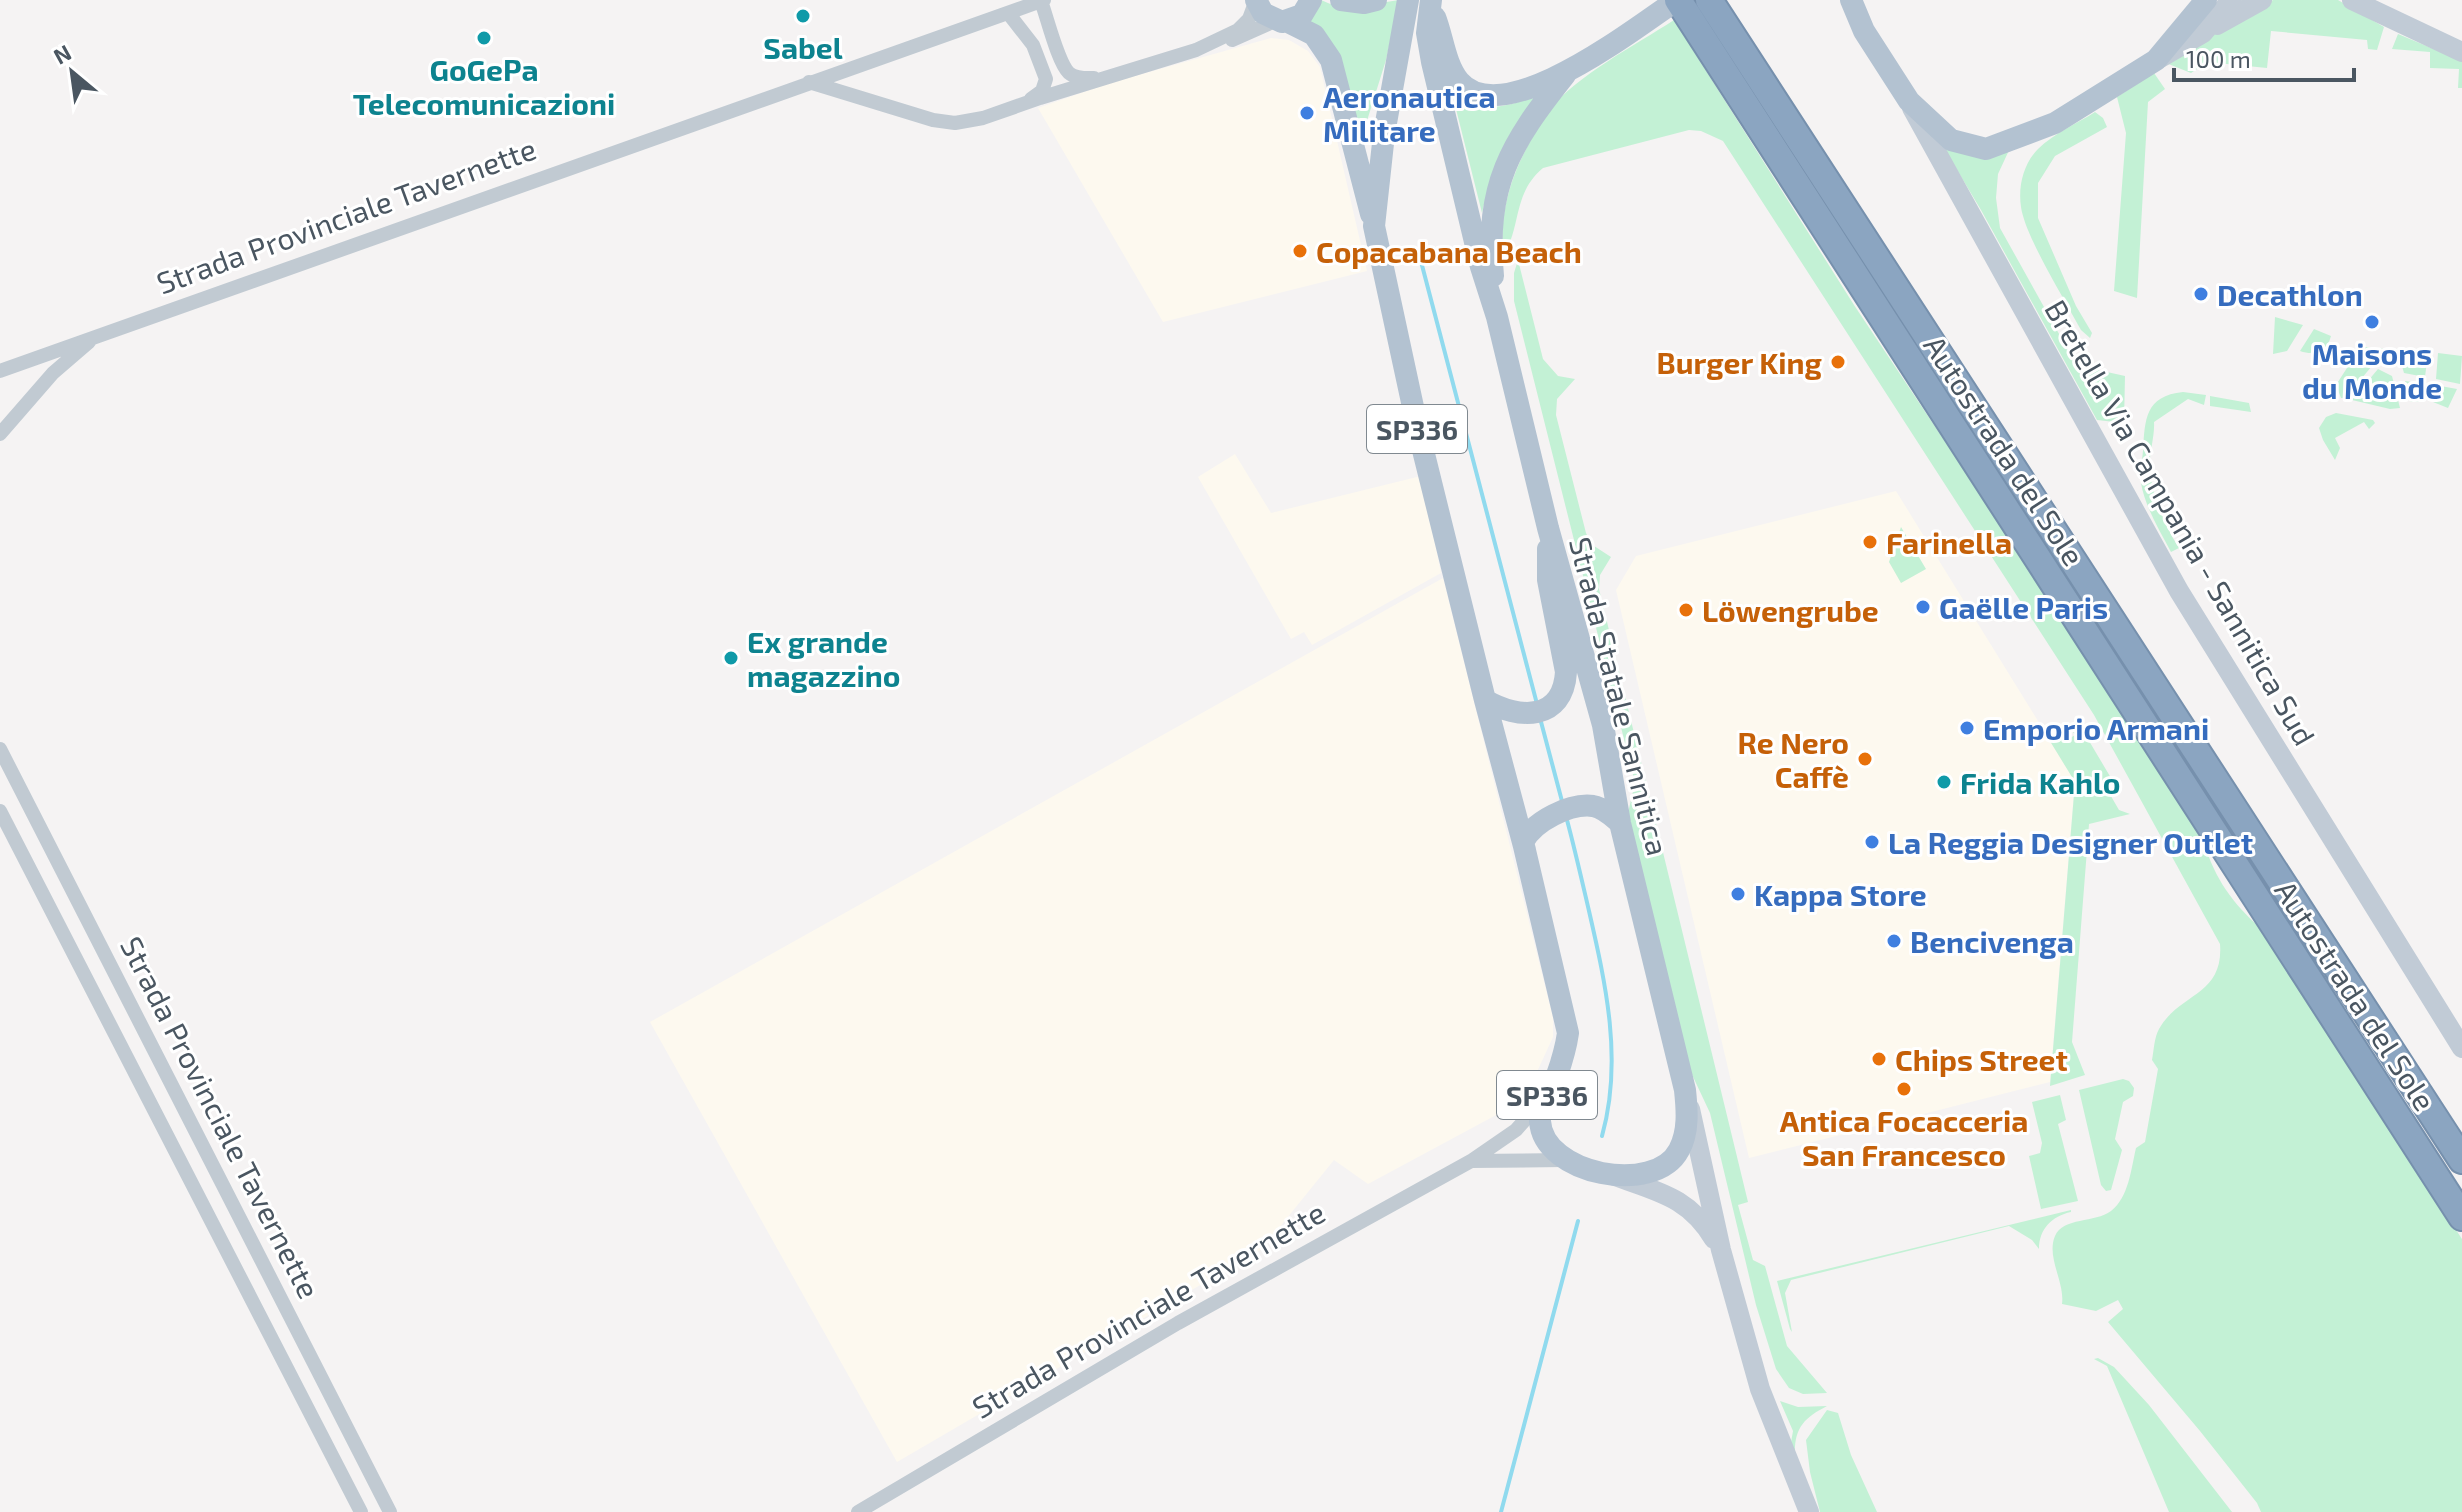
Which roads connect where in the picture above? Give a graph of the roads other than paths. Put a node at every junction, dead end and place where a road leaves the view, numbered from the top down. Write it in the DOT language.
graph roads {
  1 [pos="1042,0"];
  2 [pos="1256,0"];
  3 [pos="1311,0"];
  4 [pos="1341,0"];
  5 [pos="1376,0"];
  6 [pos="1408,0"];
  7 [pos="1678,0"];
  8 [pos="1709,0"];
  9 [pos="1839,0"];
  10 [pos="1851,0"];
  11 [pos="2206,0"];
  12 [pos="2231,0"];
  13 [pos="2262,0"];
  14 [pos="2352,0"];
  15 [pos="1430,2"];
  16 [pos="1008,13"];
  17 [pos="1282,21"];
  18 [pos="1864,31"];
  19 [pos="2203,33"];
  20 [pos="1208,45"];
  21 [pos="2462,52"];
  22 [pos="2156,60"];
  23 [pos="1568,71"];
  24 [pos="1106,77"];
  25 [pos="809,82"];
  26 [pos="1909,101"];
  27 [pos="1026,103"];
  28 [pos="1374,226"];
  29 [pos="1497,317"];
  30 [pos="98,335"];
  31 [pos="0,371"];
  32 [pos="0,434"];
  33 [pos="1548,528"];
  34 [pos="1485,700"];
  35 [pos="0,749"];
  36 [pos="0,811"];
  37 [pos="1620,823"];
  38 [pos="1524,847"];
  39 [pos="2462,1048"];
  40 [pos="1685,1090"];
  41 [pos="1547,1096"];
  42 [pos="1564,1160"];
  43 [pos="2462,1160"];
  44 [pos="1471,1161"];
  45 [pos="1612,1175"];
  46 [pos="2462,1217"];
  47 [pos="1721,1250"];
  48 [pos="361,1512"];
  49 [pos="390,1512"];
  50 [pos="858,1512"];
  51 [pos="1809,1512"];
  1 -- 16 [label="street, Strada Provinciale Tavernette"];
  1 -- 24 [label="street"];
  2 -- 17 [label="main road"];
  2 -- 20 [label="street"];
  3 -- 17 [label="main road"];
  4 -- 5 [label="main road"];
  6 -- 28 [label="main road, SP336"];
  7 -- 23 [label="main road, Strada Statale Sannitica"];
  7 -- 46 [label="highway, Autostrada del Sole"];
  8 -- 43 [label="highway, Autostrada del Sole"];
  9 -- 18 [label="main road"];
  10 -- 18 [label="main road"];
  11 -- 22 [label="main road"];
  12 -- 19 [label="street"];
  13 -- 19 [label="street"];
  14 -- 21 [label="street"];
  15 -- 23 [label="main road, Strada Statale Sannitica"];
  15 -- 29 [label="main road, Strada Statale Sannitica"];
  16 -- 25 [label="street, Strada Provinciale Tavernette"];
  16 -- 27 [label="street"];
  17 -- 20 [label="street"];
  17 -- 28 [label="main road"];
  18 -- 26 [label="main road"];
  19 -- 22 [label="street"];
  20 -- 24 [label="street"];
  22 -- 26 [label="main road"];
  23 -- 29 [label="main road, Strada Statale Sannitica"];
  24 -- 27 [label="street"];
  25 -- 27 [label="street"];
  25 -- 30 [label="street, Strada Provinciale Tavernette"];
  26 -- 39 [label="street, Bretella Via Campania - Sannitica Sud"];
  28 -- 34 [label="main road, SP336"];
  29 -- 33 [label="main road, Strada Statale Sannitica"];
  30 -- 31 [label="street, Strada Provinciale Tavernette"];
  30 -- 32 [label="street, Strada Provinciale Tavernette"];
  33 -- 34 [label="main road"];
  33 -- 37 [label="main road, Strada Statale Sannitica"];
  34 -- 38 [label="main road, SP336"];
  35 -- 49 [label="street, Strada Provinciale Tavernette"];
  36 -- 48 [label="street, Strada Provinciale Tavernette"];
  37 -- 38 [label="main road"];
  37 -- 40 [label="main road, Strada Statale Sannitica"];
  38 -- 41 [label="main road, SP336"];
  40 -- 45 [label="main road, Strada Statale Sannitica / SP336"];
  40 -- 47 [label="street, Strada Statale Sannitica"];
  41 -- 42 [label="main road, SP336"];
  41 -- 44 [label="street, Strada Provinciale Tavernette"];
  42 -- 44 [label="street, Strada Provinciale Tavernette"];
  42 -- 45 [label="main road, Strada Statale Sannitica / SP336"];
  44 -- 50 [label="street, Strada Provinciale Tavernette"];
  45 -- 47 [label="street"];
  47 -- 51 [label="street, Strada Statale Sannitica"];
}
